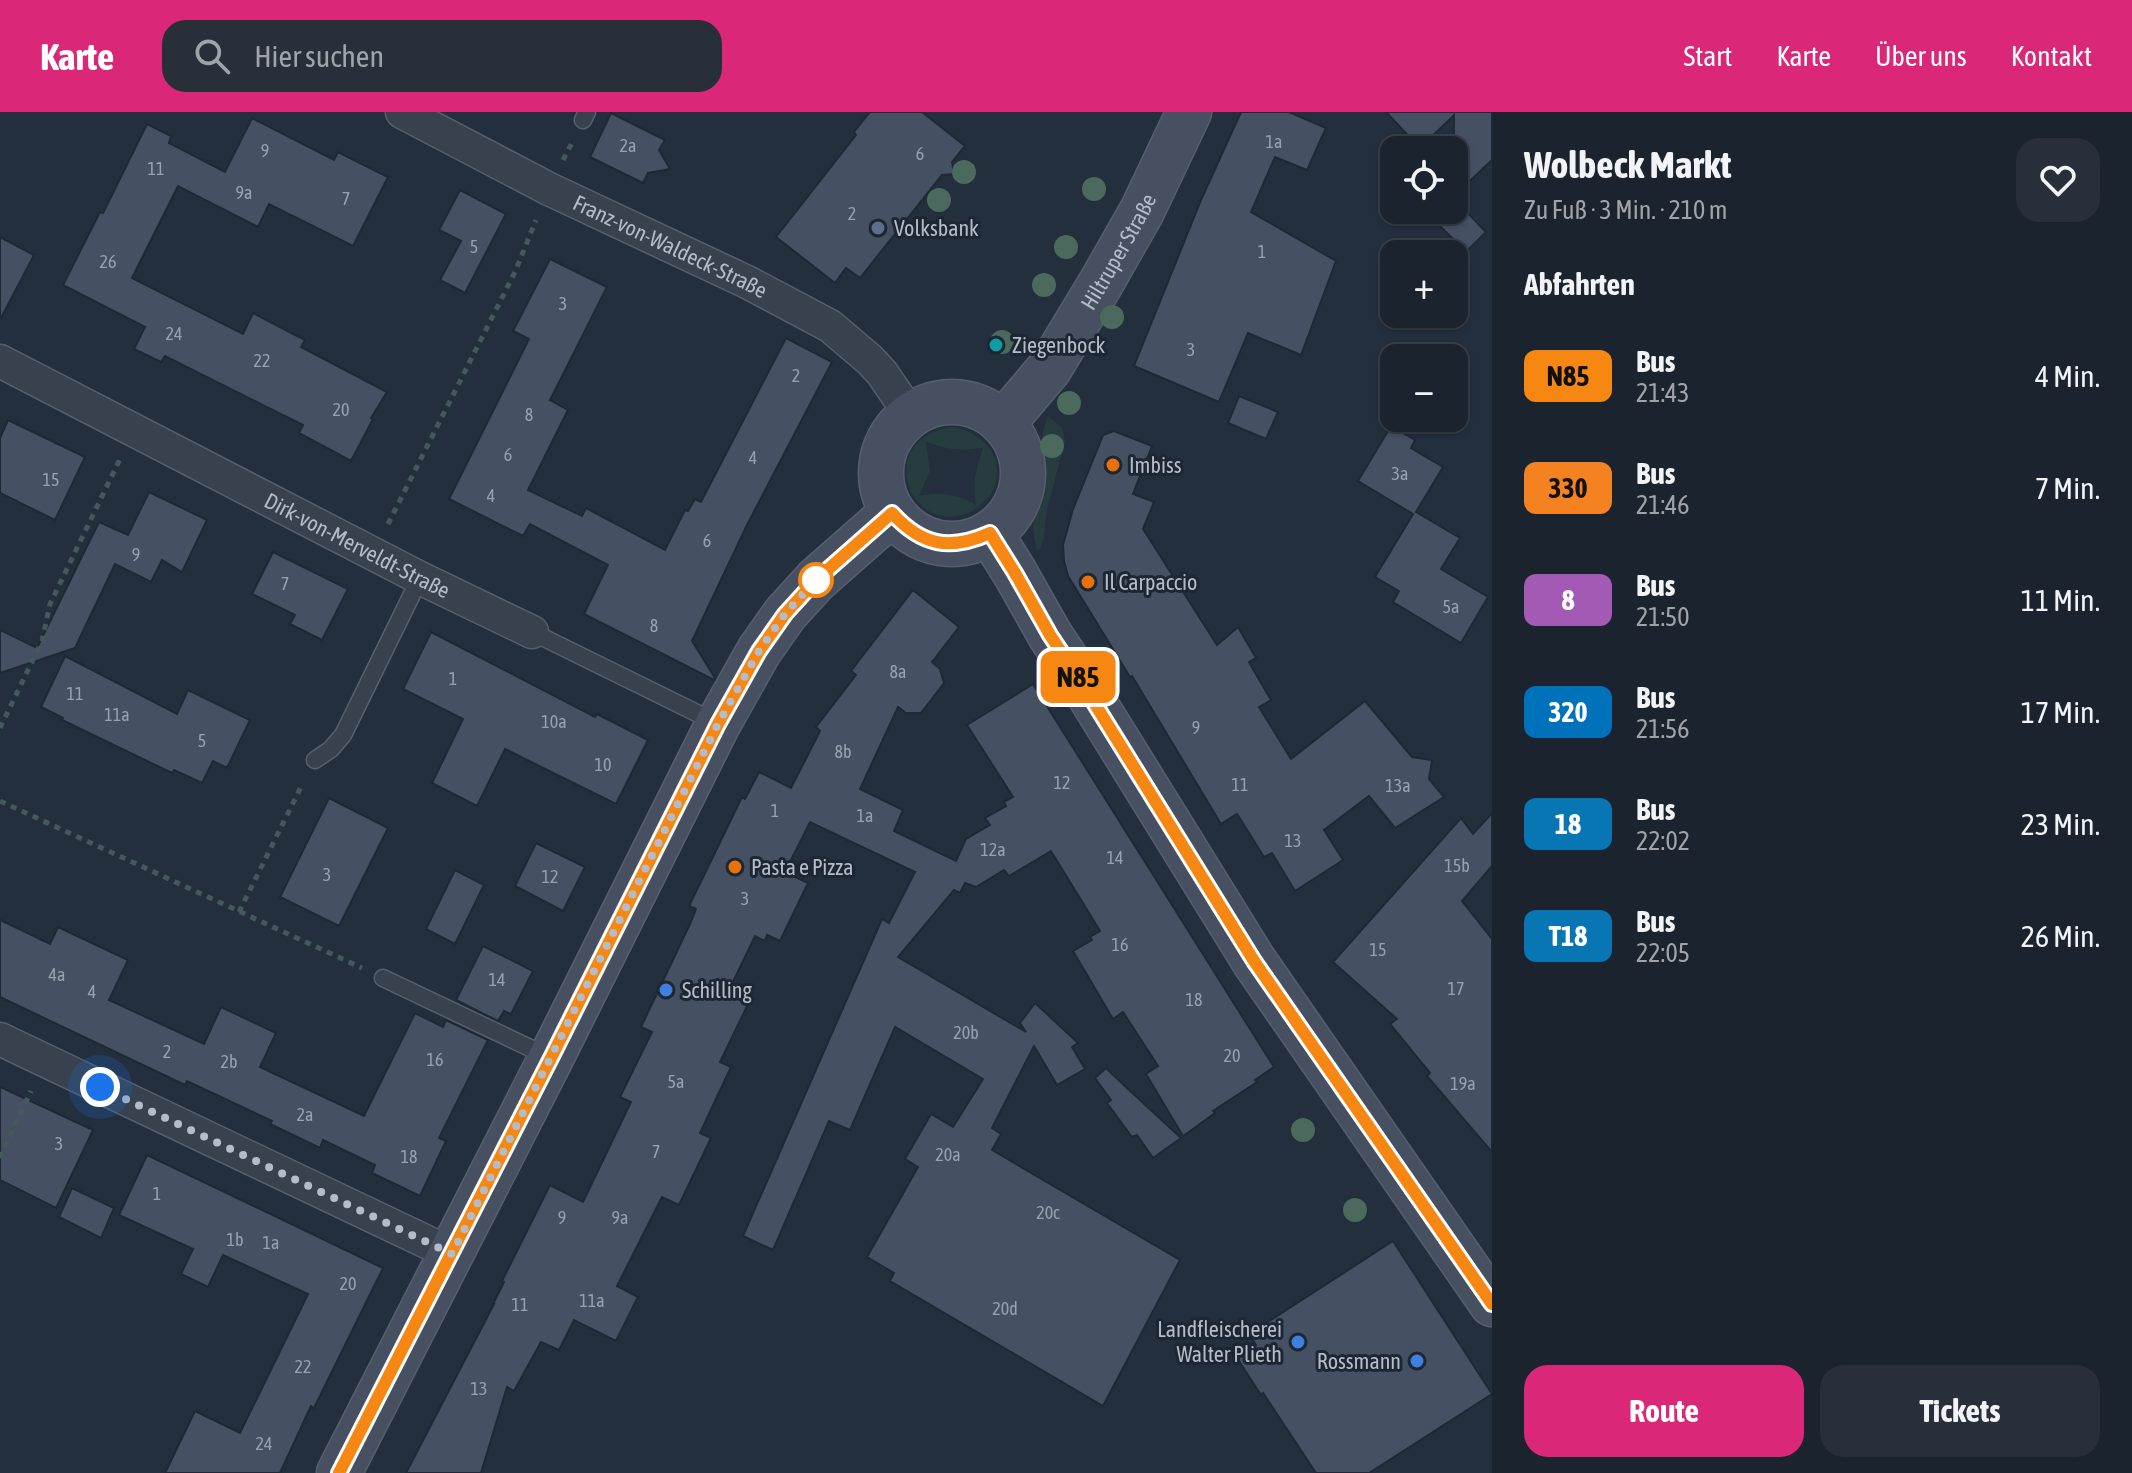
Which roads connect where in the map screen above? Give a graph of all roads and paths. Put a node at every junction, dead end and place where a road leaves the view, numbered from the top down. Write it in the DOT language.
graph roads {
  1 [pos="402,112"];
  2 [pos="1189,112"];
  3 [pos="585,116"];
  4 [pos="549,189"];
  5 [pos="0,361"];
  6 [pos="910,414"];
  7 [pos="1004,422"];
  8 [pos="133,431"];
  9 [pos="892,513"];
  10 [pos="990,533"];
  11 [pos="373,553"];
  12 [pos="420,578"];
  13 [pos="532,632"];
  14 [pos="718,724"];
  15 [pos="0,728"];
  16 [pos="315,760"];
  17 [pos="0,801"];
  18 [pos="239,912"];
  19 [pos="383,978"];
  20 [pos="0,1039"];
  21 [pos="551,1058"];
  22 [pos="45,1061"];
  23 [pos="0,1158"];
  24 [pos="452,1254"];
  25 [pos="1492,1304"];
  26 [pos="339,1473"];
  1 -- 4 [label="street, Franz-von-Waldeck-Straße"];
  2 -- 7 [label="street, Hiltruper Straße"];
  3 -- 4 [label="path"];
  4 -- 6 [label="street, Franz-von-Waldeck-Straße"];
  4 -- 11 [label="path"];
  5 -- 8 [label="street, Dirk-von-Merveldt-Straße"];
  6 -- 7 [label="street"];
  6 -- 9 [label="street"];
  7 -- 10 [label="street"];
  8 -- 11 [label="street, Dirk-von-Merveldt-Straße"];
  8 -- 15 [label="path"];
  9 -- 10 [label="street"];
  9 -- 14 [label="street"];
  10 -- 25 [label="street"];
  11 -- 12 [label="street, Dirk-von-Merveldt-Straße"];
  12 -- 13 [label="street, Dirk-von-Merveldt-Straße"];
  12 -- 16 [label="lane"];
  13 -- 14 [label="lane, Dirk-von-Merveldt-Straße"];
  14 -- 21 [label="street"];
  16 -- 18 [label="path"];
  17 -- 18 [label="path"];
  18 -- 19 [label="path"];
  19 -- 21 [label="lane"];
  20 -- 22 [label="street"];
  21 -- 24 [label="street"];
  22 -- 23 [label="path"];
  22 -- 24 [label="street"];
  24 -- 26 [label="street"];
}
